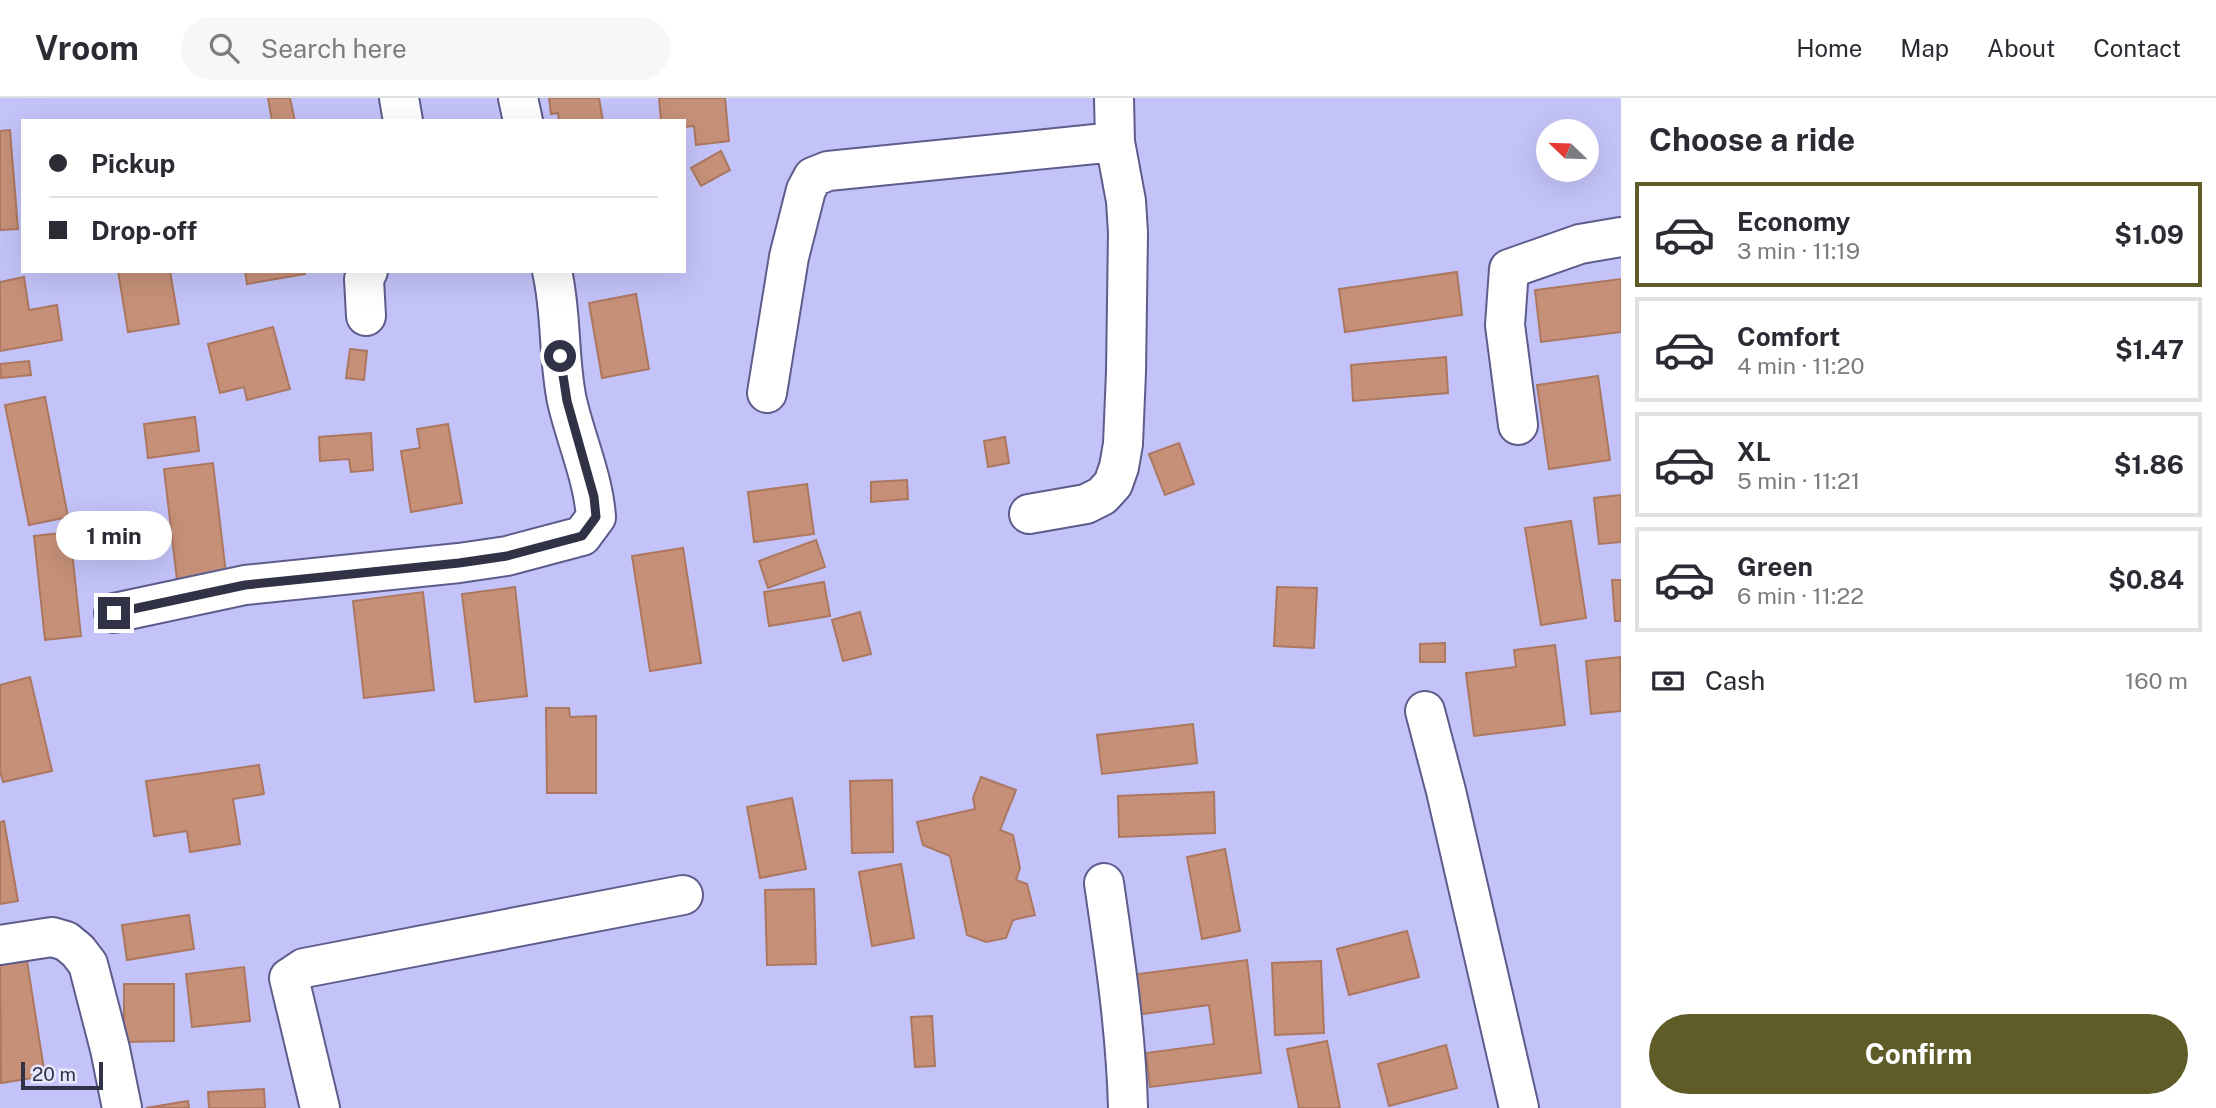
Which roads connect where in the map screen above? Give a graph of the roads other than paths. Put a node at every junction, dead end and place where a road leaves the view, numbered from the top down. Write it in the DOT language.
graph roads {
  1 [pos="399,98"];
  2 [pos="518,98"];
  3 [pos="1114,98"];
  4 [pos="403,119"];
  5 [pos="523,119"];
  6 [pos="1115,142"];
  7 [pos="1621,237"];
  8 [pos="367,273"];
  9 [pos="552,273"];
  10 [pos="366,316"];
  11 [pos="767,393"];
  12 [pos="1518,425"];
  13 [pos="1029,514"];
  14 [pos="114,613"];
  15 [pos="1426,711"];
  16 [pos="1104,883"];
  17 [pos="683,895"];
  18 [pos="0,945"];
  19 [pos="122,1108"];
  20 [pos="320,1108"];
  21 [pos="1128,1108"];
  22 [pos="1519,1108"];
  1 -- 4 [label="street"];
  2 -- 5 [label="street"];
  3 -- 6 [label="street"];
  6 -- 11 [label="street"];
  6 -- 13 [label="street"];
  7 -- 12 [label="street"];
  8 -- 10 [label="street"];
  9 -- 14 [label="street"];
  15 -- 22 [label="street"];
  16 -- 21 [label="street"];
  17 -- 20 [label="street"];
  18 -- 19 [label="street"];
}
